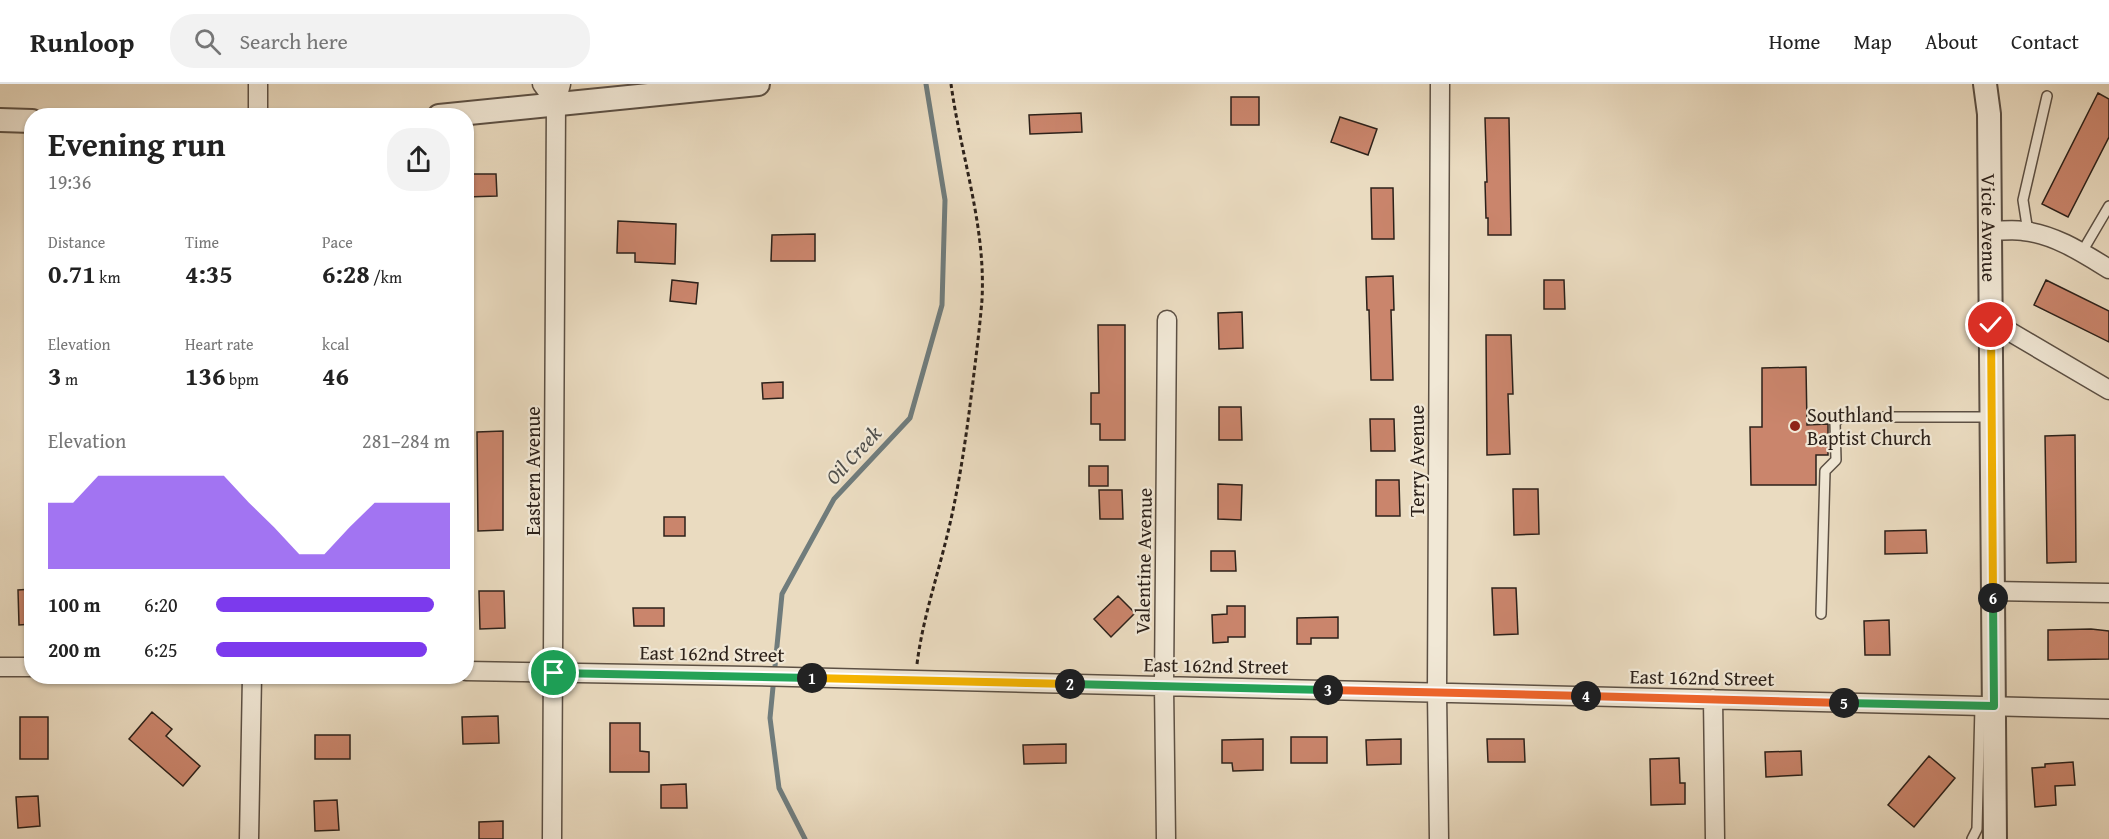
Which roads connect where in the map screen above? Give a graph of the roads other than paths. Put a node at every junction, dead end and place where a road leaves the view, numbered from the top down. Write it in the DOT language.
graph roads {
  1 [pos="258,84"];
  2 [pos="542,84"];
  3 [pos="758,84"];
  4 [pos="1440,84"];
  5 [pos="1985,84"];
  6 [pos="559,94"];
  7 [pos="2048,96"];
  8 [pos="258,108"];
  9 [pos="474,110"];
  10 [pos="0,120"];
  11 [pos="24,121"];
  12 [pos="2109,206"];
  13 [pos="1990,231"];
  14 [pos="2028,232"];
  15 [pos="2082,252"];
  16 [pos="2109,269"];
  17 [pos="1167,320"];
  18 [pos="1991,325"];
  19 [pos="2109,390"];
  20 [pos="1992,417"];
  21 [pos="1993,591"];
  22 [pos="2109,593"];
  23 [pos="1821,614"];
  24 [pos="0,667"];
  25 [pos="24,668"];
  26 [pos="474,671"];
  27 [pos="554,673"];
  28 [pos="252,684"];
  29 [pos="1164,686"];
  30 [pos="1437,693"];
  31 [pos="1713,699"];
  32 [pos="1987,706"];
  33 [pos="2109,709"];
  34 [pos="249,839"];
  35 [pos="552,839"];
  36 [pos="1166,839"];
  37 [pos="1439,839"];
  38 [pos="1715,839"];
  39 [pos="1972,839"];
  40 [pos="1995,839"];
  1 -- 8 [label="street"];
  2 -- 6 [label="street"];
  3 -- 6 [label="street"];
  4 -- 30 [label="street, Terry Avenue"];
  5 -- 13 [label="street, Vicie Avenue"];
  6 -- 9 [label="street"];
  6 -- 27 [label="street, Eastern Avenue"];
  7 -- 14 [label="lane"];
  10 -- 11 [label="street"];
  12 -- 15 [label="lane"];
  13 -- 14 [label="street"];
  13 -- 18 [label="street, Vicie Avenue"];
  14 -- 15 [label="street"];
  15 -- 16 [label="street"];
  17 -- 29 [label="street, Valentine Avenue"];
  18 -- 19 [label="street"];
  18 -- 20 [label="street, Vicie Avenue"];
  20 -- 21 [label="street, Vicie Avenue"];
  20 -- 23 [label="lane"];
  21 -- 22 [label="street"];
  21 -- 32 [label="street, Vicie Avenue"];
  24 -- 25 [label="street"];
  26 -- 27 [label="street, East 162nd Street"];
  27 -- 29 [label="street, East 162nd Street"];
  27 -- 35 [label="street, Eastern Avenue"];
  28 -- 34 [label="street"];
  29 -- 30 [label="street, East 162nd Street"];
  29 -- 36 [label="street, Valentine Avenue"];
  30 -- 31 [label="street, East 162nd Street"];
  30 -- 37 [label="street, Terry Avenue"];
  31 -- 32 [label="street, East 162nd Street"];
  31 -- 38 [label="street"];
  32 -- 33 [label="street, East 162nd Street"];
  32 -- 39 [label="lane"];
  32 -- 40 [label="street, Vicie Avenue"];
}
